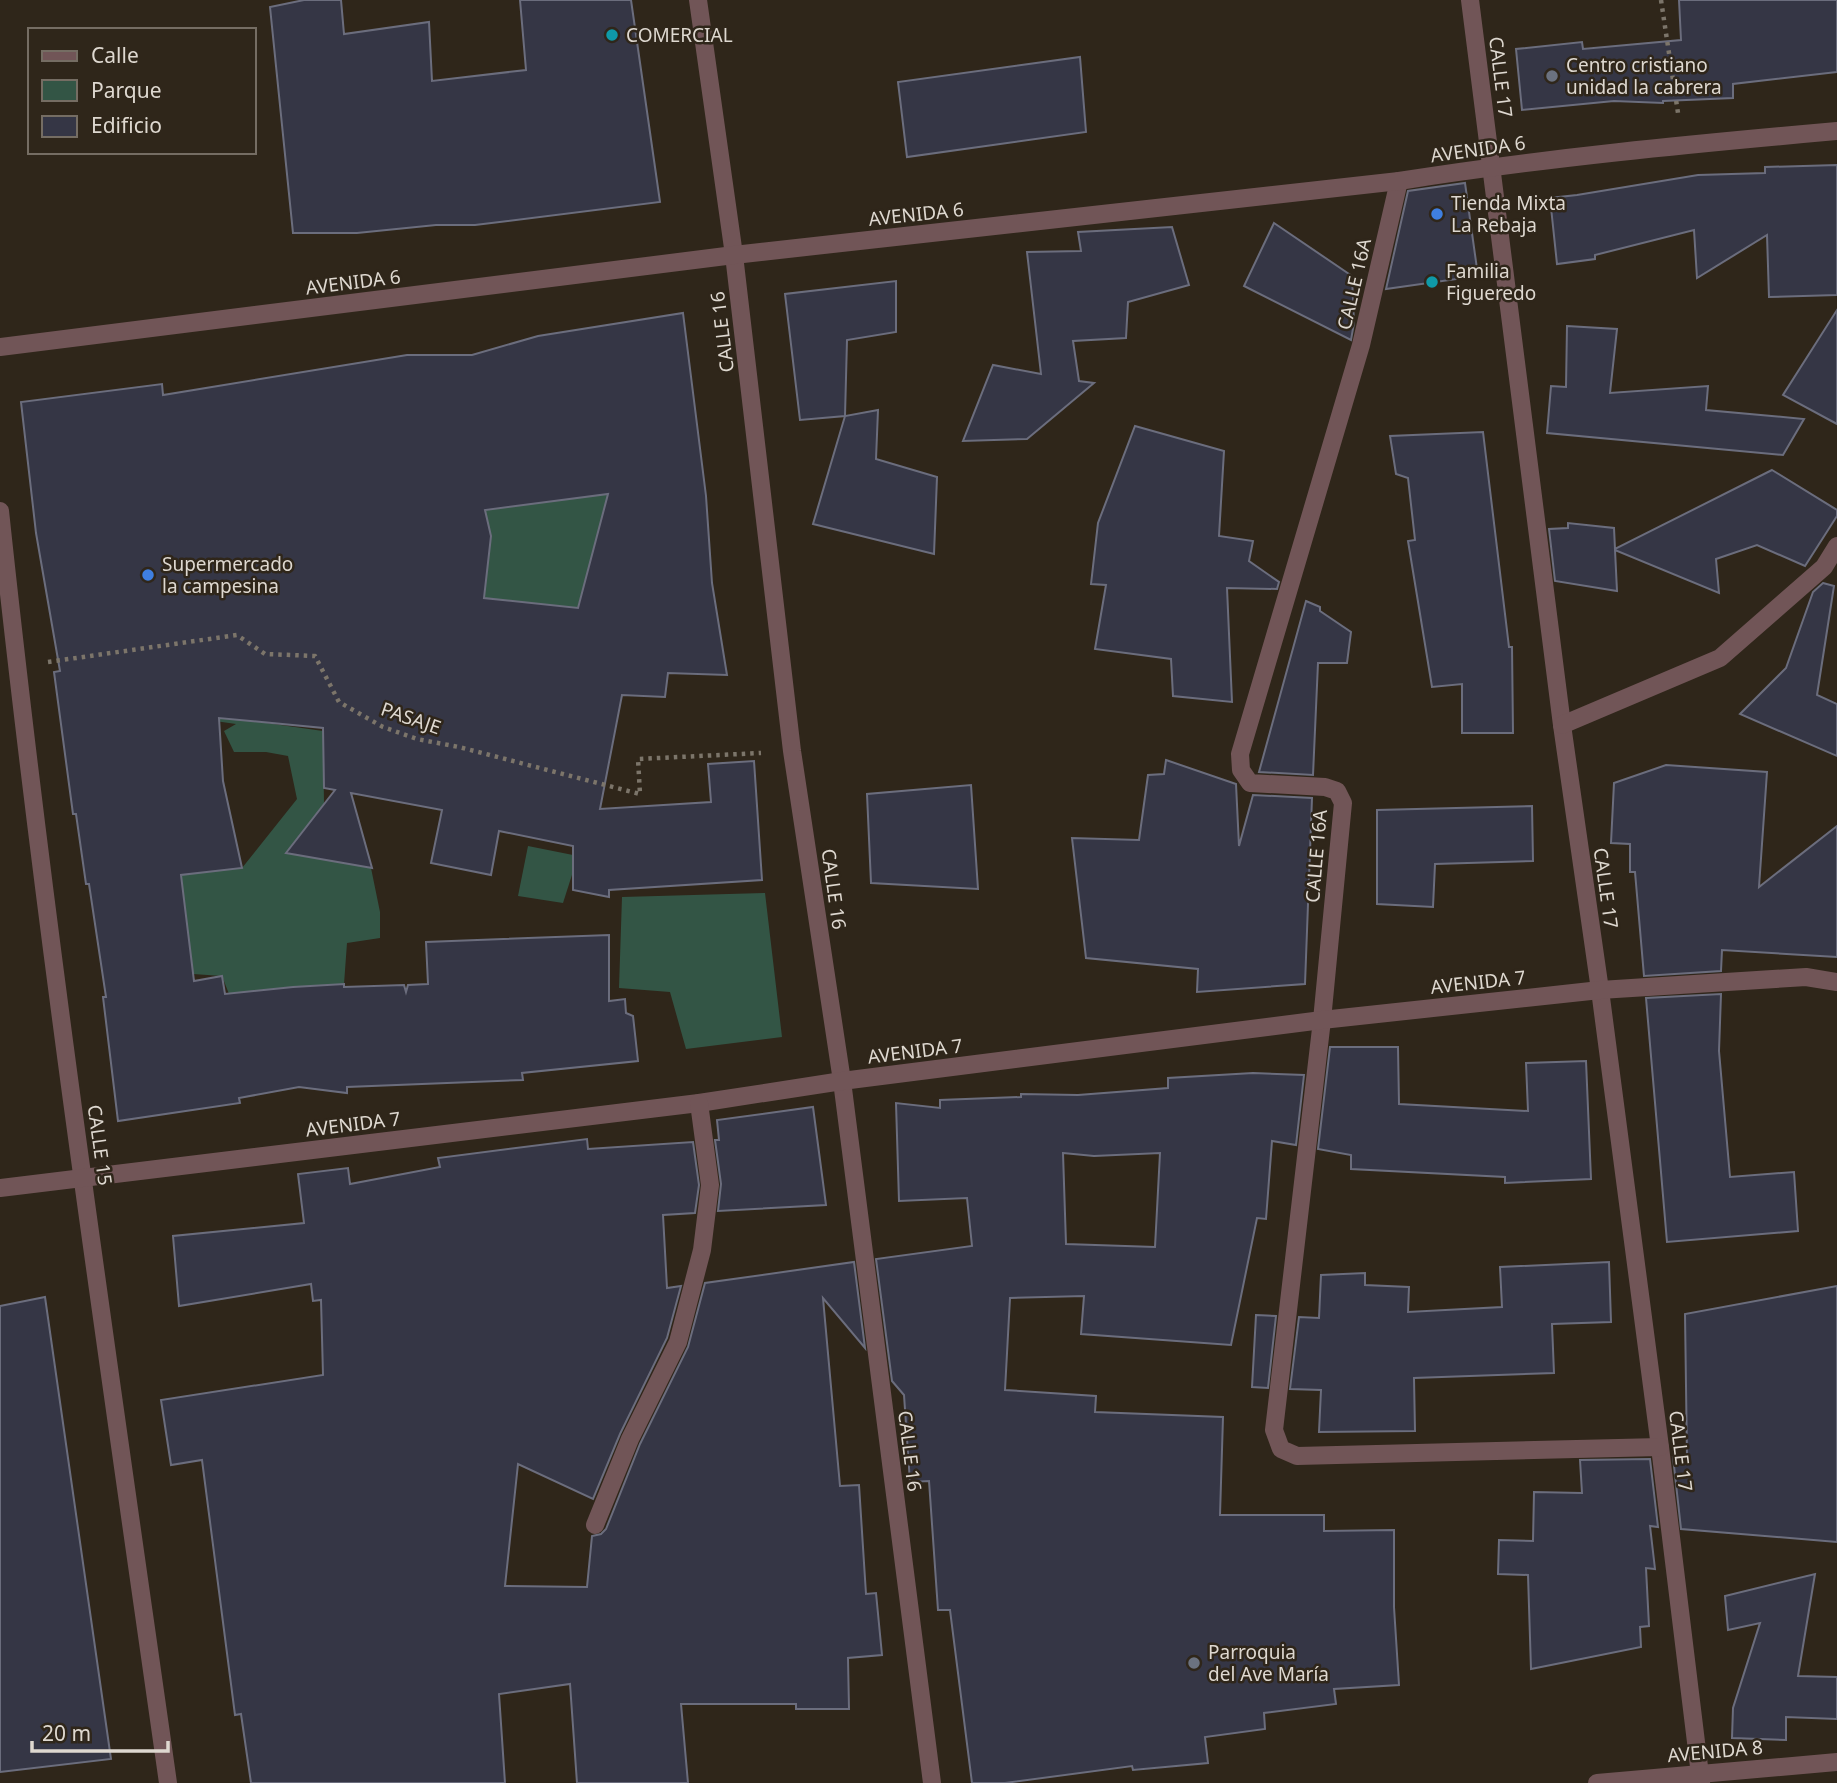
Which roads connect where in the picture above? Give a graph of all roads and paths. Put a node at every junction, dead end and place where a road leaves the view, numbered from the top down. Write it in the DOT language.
graph roads {
  1 [pos="698,0"];
  2 [pos="1470,0"];
  3 [pos="1661,0"];
  4 [pos="1837,131"];
  5 [pos="1682,145"];
  6 [pos="1491,167"];
  7 [pos="1399,181"];
  8 [pos="734,255"];
  9 [pos="0,347"];
  10 [pos="0,511"];
  11 [pos="1837,547"];
  12 [pos="16,666"];
  13 [pos="1562,725"];
  14 [pos="792,751"];
  15 [pos="1837,982"];
  16 [pos="1600,990"];
  17 [pos="1322,1020"];
  18 [pos="842,1081"];
  19 [pos="699,1103"];
  20 [pos="83,1179"];
  21 [pos="0,1188"];
  22 [pos="1660,1447"];
  23 [pos="595,1525"];
  24 [pos="1837,1762"];
  25 [pos="1700,1778"];
  26 [pos="168,1783"];
  27 [pos="932,1783"];
  28 [pos="1597,1783"];
  1 -- 8 [label="street, CALLE 16"];
  2 -- 6 [label="street, CALLE 17"];
  3 -- 5 [label="path"];
  4 -- 5 [label="street, AVENIDA 6"];
  5 -- 6 [label="street, AVENIDA 6"];
  6 -- 7 [label="street, AVENIDA 6"];
  6 -- 13 [label="street, CALLE 17"];
  7 -- 8 [label="street, AVENIDA 6"];
  7 -- 17 [label="street, CALLE 16A"];
  8 -- 9 [label="street, AVENIDA 6"];
  8 -- 14 [label="street, CALLE 16"];
  10 -- 12 [label="street, CALLE 15"];
  11 -- 13 [label="street"];
  12 -- 14 [label="path, PASAJE"];
  12 -- 20 [label="street, CALLE 15"];
  13 -- 16 [label="street, CALLE 17"];
  14 -- 18 [label="street, CALLE 16"];
  15 -- 16 [label="street, AVENIDA 7"];
  16 -- 17 [label="street, AVENIDA 7"];
  16 -- 22 [label="street, CALLE 17"];
  17 -- 18 [label="street, AVENIDA 7"];
  17 -- 22 [label="street, CALLE 16A"];
  18 -- 19 [label="street, AVENIDA 7"];
  18 -- 27 [label="street, CALLE 16"];
  19 -- 20 [label="street, AVENIDA 7"];
  19 -- 23 [label="street"];
  20 -- 21 [label="street, AVENIDA 7"];
  20 -- 26 [label="street, CALLE 15"];
  22 -- 25 [label="street, CALLE 17"];
  24 -- 25 [label="street, AVENIDA 8"];
  25 -- 28 [label="street, AVENIDA 8"];
}
